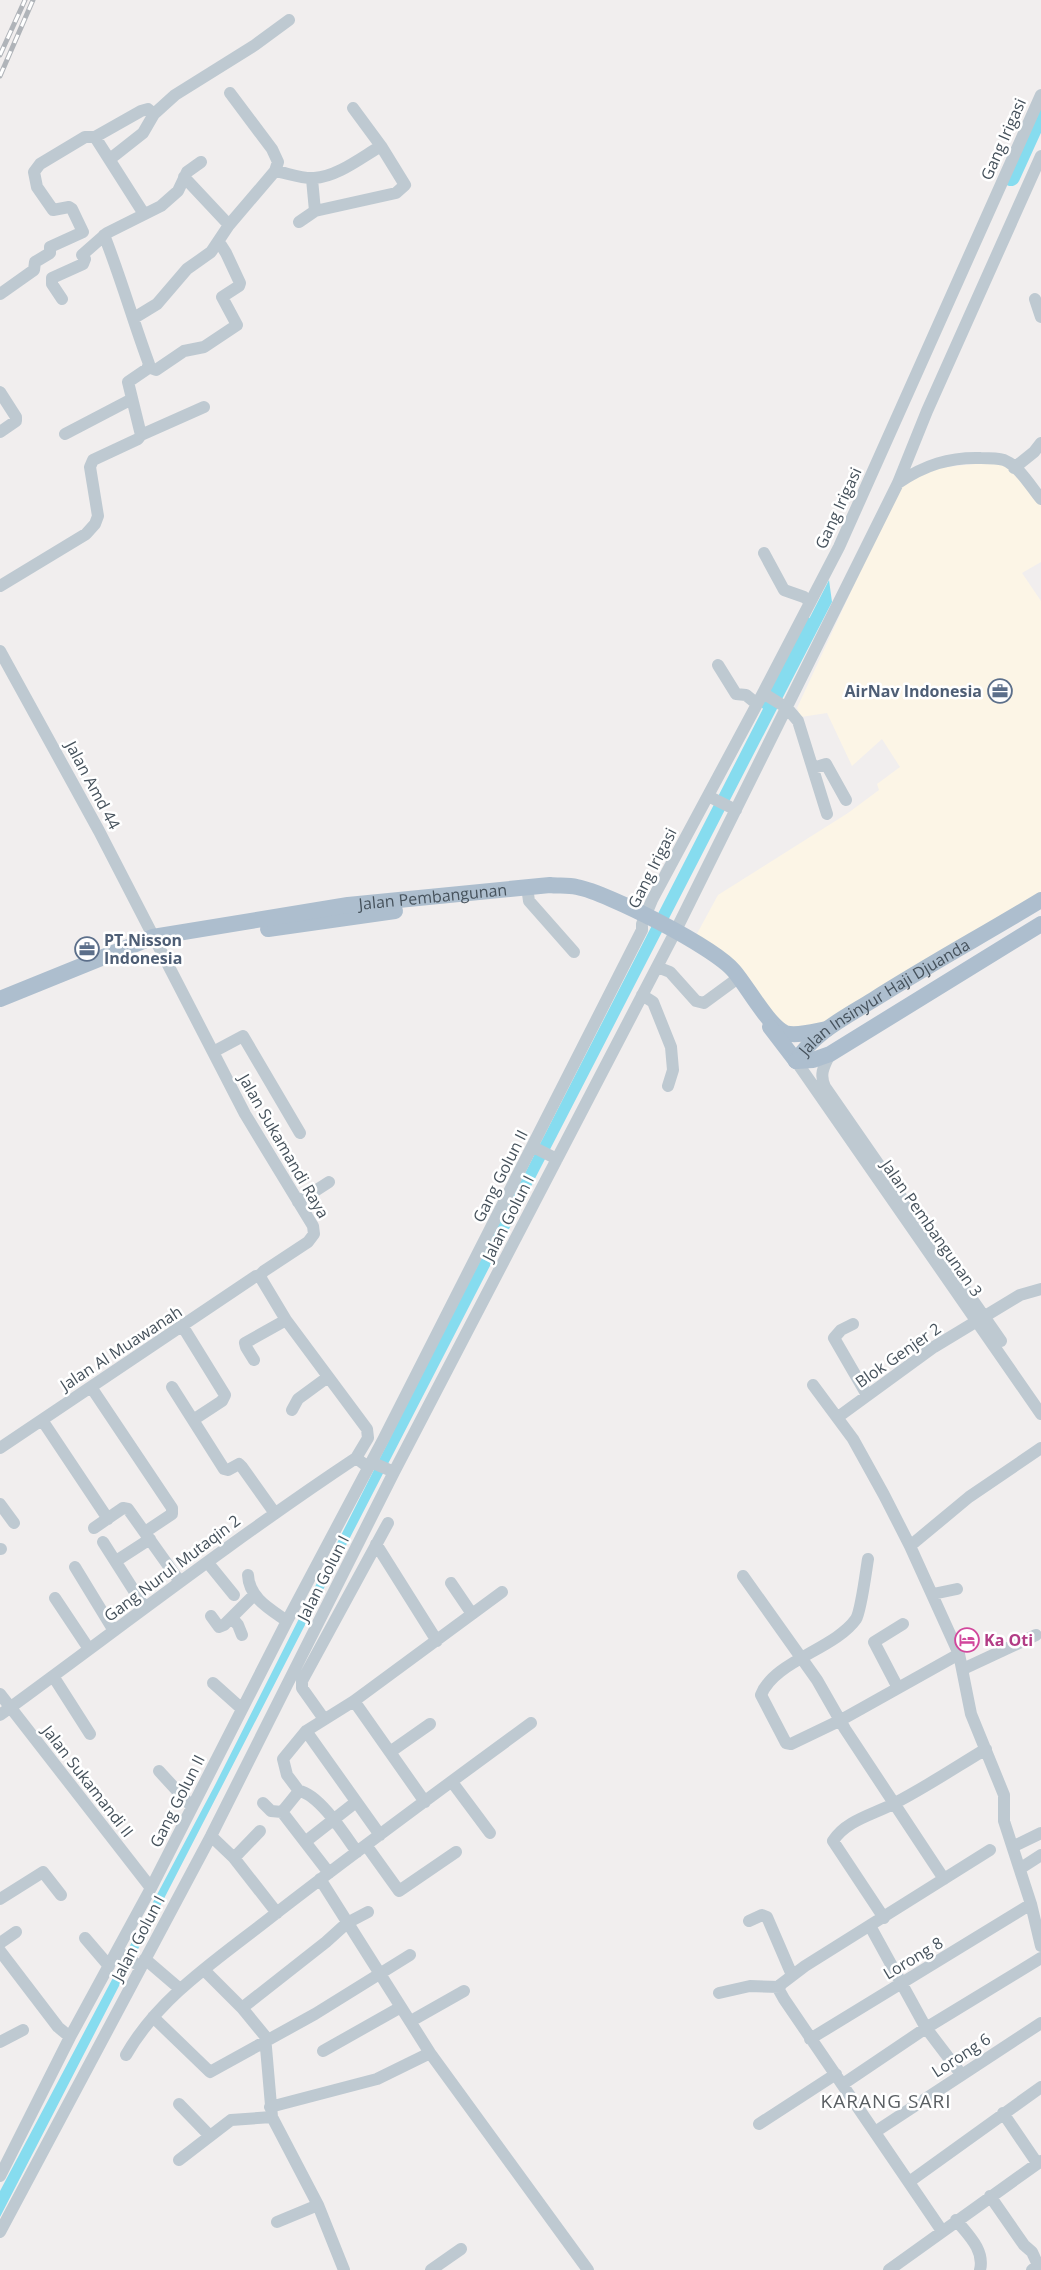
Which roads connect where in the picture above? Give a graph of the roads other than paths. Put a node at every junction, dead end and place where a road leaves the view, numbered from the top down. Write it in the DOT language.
graph roads {
  1 [pos="289,20"];
  2 [pos="230,93"];
  3 [pos="1041,95"];
  4 [pos="353,108"];
  5 [pos="154,114"];
  6 [pos="95,137"];
  7 [pos="382,146"];
  8 [pos="1041,156"];
  9 [pos="110,159"];
  10 [pos="201,162"];
  11 [pos="275,170"];
  12 [pos="184,177"];
  13 [pos="312,179"];
  14 [pos="315,211"];
  15 [pos="144,214"];
  16 [pos="300,222"];
  17 [pos="229,225"];
  18 [pos="104,236"];
  19 [pos="219,242"];
  20 [pos="0,294"];
  21 [pos="62,299"];
  22 [pos="1036,299"];
  23 [pos="1041,317"];
  24 [pos="134,318"];
  25 [pos="148,367"];
  26 [pos="0,392"];
  27 [pos="132,399"];
  28 [pos="204,407"];
  29 [pos="0,432"];
  30 [pos="65,434"];
  31 [pos="141,436"];
  32 [pos="1041,443"];
  33 [pos="1014,468"];
  34 [pos="898,483"];
  35 [pos="1041,499"];
  36 [pos="764,553"];
  37 [pos="0,586"];
  38 [pos="810,602"];
  39 [pos="0,651"];
  40 [pos="718,665"];
  41 [pos="771,701"];
  42 [pos="813,768"];
  43 [pos="712,797"];
  44 [pos="846,800"];
  45 [pos="733,808"];
  46 [pos="827,814"];
  47 [pos="528,894"];
  48 [pos="1041,900"];
  49 [pos="645,921"];
  50 [pos="1041,924"];
  51 [pos="672,934"];
  52 [pos="156,941"];
  53 [pos="574,952"];
  54 [pos="657,966"];
  55 [pos="922,969"];
  56 [pos="734,981"];
  57 [pos="933,989"];
  58 [pos="642,995"];
  59 [pos="0,998"];
  60 [pos="0,1008"];
  61 [pos="827,1029"];
  62 [pos="213,1052"];
  63 [pos="830,1054"];
  64 [pos="796,1061"];
  65 [pos="668,1086"];
  66 [pos="300,1133"];
  67 [pos="535,1147"];
  68 [pos="554,1157"];
  69 [pos="329,1182"];
  70 [pos="298,1202"];
  71 [pos="260,1275"];
  72 [pos="1041,1289"];
  73 [pos="982,1319"];
  74 [pos="286,1320"];
  75 [pos="853,1324"];
  76 [pos="183,1327"];
  77 [pos="254,1360"];
  78 [pos="328,1377"];
  79 [pos="813,1385"];
  80 [pos="91,1387"];
  81 [pos="172,1387"];
  82 [pos="867,1395"];
  83 [pos="1041,1402"];
  84 [pos="292,1410"];
  85 [pos="1041,1414"];
  86 [pos="838,1418"];
  87 [pos="42,1420"];
  88 [pos="193,1420"];
  89 [pos="368,1438"];
  90 [pos="383,1440"];
  91 [pos="0,1448"];
  92 [pos="1041,1448"];
  93 [pos="356,1458"];
  94 [pos="372,1464"];
  95 [pos="392,1472"];
  96 [pos="0,1504"];
  97 [pos="274,1512"];
  98 [pos="108,1519"];
  99 [pos="388,1522"];
  100 [pos="14,1523"];
  101 [pos="94,1528"];
  102 [pos="147,1536"];
  103 [pos="103,1542"];
  104 [pos="376,1544"];
  105 [pos="910,1546"];
  106 [pos="868,1558"];
  107 [pos="116,1561"];
  108 [pos="208,1563"];
  109 [pos="75,1567"];
  110 [pos="248,1575"];
  111 [pos="743,1576"];
  112 [pos="180,1582"];
  113 [pos="451,1583"];
  114 [pos="957,1589"];
  115 [pos="502,1592"];
  116 [pos="933,1594"];
  117 [pos="234,1595"];
  118 [pos="254,1595"];
  119 [pos="55,1598"];
  120 [pos="145,1608"];
  121 [pos="472,1614"];
  122 [pos="211,1616"];
  123 [pos="232,1618"];
  124 [pos="287,1621"];
  125 [pos="903,1624"];
  126 [pos="114,1631"];
  127 [pos="242,1635"];
  128 [pos="1036,1635"];
  129 [pos="437,1641"];
  130 [pos="90,1649"];
  131 [pos="959,1654"];
  132 [pos="802,1657"];
  133 [pos="963,1669"];
  134 [pos="53,1676"];
  135 [pos="213,1683"];
  136 [pos="898,1688"];
  137 [pos="0,1694"];
  138 [pos="354,1700"];
  139 [pos="242,1709"];
  140 [pos="5,1711"];
  141 [pos="324,1719"];
  142 [pos="841,1720"];
  143 [pos="531,1722"];
  144 [pos="430,1724"];
  145 [pos="306,1730"];
  146 [pos="90,1734"];
  147 [pos="986,1749"];
  148 [pos="390,1752"];
  149 [pos="159,1771"];
  150 [pos="452,1782"];
  151 [pos="299,1791"];
  152 [pos="356,1802"];
  153 [pos="425,1802"];
  154 [pos="263,1803"];
  155 [pos="894,1804"];
  156 [pos="192,1807"];
  157 [pos="282,1812"];
  158 [pos="334,1820"];
  159 [pos="260,1832"];
  160 [pos="490,1833"];
  161 [pos="1041,1833"];
  162 [pos="380,1835"];
  163 [pos="211,1836"];
  164 [pos="305,1842"];
  165 [pos="1014,1846"];
  166 [pos="361,1849"];
  167 [pos="990,1850"];
  168 [pos="456,1852"];
  169 [pos="1041,1855"];
  170 [pos="234,1858"];
  171 [pos="1021,1868"];
  172 [pos="325,1876"];
  173 [pos="944,1880"];
  174 [pos="151,1888"];
  175 [pos="61,1895"];
  176 [pos="0,1898"];
  177 [pos="1035,1905"];
  178 [pos="368,1912"];
  179 [pos="277,1913"];
  180 [pos="884,1918"];
  181 [pos="749,1921"];
  182 [pos="348,1923"];
  183 [pos="870,1926"];
  184 [pos="16,1932"];
  185 [pos="86,1938"];
  186 [pos="0,1943"];
  187 [pos="1041,1946"];
  188 [pos="0,1951"];
  189 [pos="119,1952"];
  190 [pos="410,1955"];
  191 [pos="1041,1958"];
  192 [pos="140,1962"];
  193 [pos="109,1966"];
  194 [pos="204,1970"];
  195 [pos="380,1975"];
  196 [pos="792,1975"];
  197 [pos="902,1984"];
  198 [pos="780,1987"];
  199 [pos="180,1989"];
  200 [pos="464,1991"];
  201 [pos="719,1993"];
  202 [pos="401,2007"];
  203 [pos="242,2008"];
  204 [pos="153,2017"];
  205 [pos="411,2021"];
  206 [pos="1041,2023"];
  207 [pos="926,2028"];
  208 [pos="24,2030"];
  209 [pos="70,2037"];
  210 [pos="810,2039"];
  211 [pos="0,2042"];
  212 [pos="266,2042"];
  213 [pos="323,2051"];
  214 [pos="430,2053"];
  215 [pos="126,2055"];
  216 [pos="961,2074"];
  217 [pos="840,2079"];
  218 [pos="1041,2087"];
  219 [pos="179,2104"];
  220 [pos="271,2112"];
  221 [pos="1003,2113"];
  222 [pos="759,2124"];
  223 [pos="875,2132"];
  224 [pos="209,2135"];
  225 [pos="179,2160"];
  226 [pos="1039,2162"];
  227 [pos="0,2176"];
  228 [pos="909,2182"];
  229 [pos="990,2196"];
  230 [pos="318,2205"];
  231 [pos="956,2220"];
  232 [pos="277,2222"];
  233 [pos="942,2231"];
  234 [pos="0,2232"];
  235 [pos="461,2249"];
  236 [pos="344,2270"];
  237 [pos="431,2270"];
  238 [pos="588,2270"];
  239 [pos="889,2270"];
  240 [pos="980,2270"];
  241 [pos="1032,2270"];
  1 -- 5 [label="street"];
  2 -- 11 [label="street"];
  3 -- 38 [label="street, Gang Irigasi"];
  4 -- 7 [label="street"];
  5 -- 6 [label="street"];
  5 -- 9 [label="street"];
  6 -- 9 [label="street"];
  6 -- 20 [label="street"];
  7 -- 13 [label="street"];
  7 -- 14 [label="street"];
  8 -- 34 [label="street"];
  9 -- 15 [label="street"];
  10 -- 12 [label="street"];
  11 -- 13 [label="street"];
  11 -- 17 [label="street"];
  12 -- 15 [label="street"];
  12 -- 17 [label="street"];
  13 -- 14 [label="street"];
  14 -- 16 [label="street"];
  15 -- 18 [label="street"];
  17 -- 19 [label="street"];
  18 -- 21 [label="street"];
  18 -- 24 [label="street"];
  19 -- 24 [label="street"];
  19 -- 25 [label="street"];
  22 -- 23 [label="street"];
  24 -- 25 [label="street"];
  25 -- 27 [label="street"];
  26 -- 29 [label="street"];
  27 -- 30 [label="street"];
  27 -- 31 [label="street"];
  28 -- 31 [label="street"];
  31 -- 37 [label="street"];
  32 -- 33 [label="street"];
  33 -- 34 [label="street"];
  33 -- 35 [label="street"];
  34 -- 41 [label="street"];
  36 -- 38 [label="street"];
  38 -- 41 [label="street, Gang Irigasi"];
  39 -- 52 [label="street, Jalan Amd 44"];
  40 -- 41 [label="street"];
  41 -- 42 [label="street"];
  41 -- 43 [label="street, Gang Irigasi"];
  41 -- 45 [label="street, Jalan Golun I"];
  42 -- 44 [label="street"];
  42 -- 46 [label="street"];
  43 -- 45 [label="street"];
  43 -- 49 [label="street, Gang Irigasi"];
  45 -- 51 [label="street, Jalan Golun I"];
  47 -- 49 [label="main road, Jalan Pembangunan"];
  47 -- 52 [label="main road, Jalan Pembangunan"];
  47 -- 53 [label="street"];
  48 -- 55 [label="main road, Jalan Insinyur Haji Djuanda"];
  49 -- 51 [label="main road, Jalan Pembangunan"];
  49 -- 52 [label="main road, Jalan Pembangunan"];
  49 -- 67 [label="street, Gang Golun II"];
  50 -- 57 [label="main road, Jalan Insinyur Haji Djuanda"];
  51 -- 54 [label="street, Jalan Golun I"];
  51 -- 56 [label="main road, Jalan Pembangunan"];
  51 -- 61 [label="main road, Jalan Pembangunan"];
  52 -- 59 [label="main road, Jalan Pembangunan"];
  52 -- 60 [label="main road, Jalan Pembangunan"];
  52 -- 62 [label="street, Jalan Sukamandi Raya"];
  54 -- 56 [label="street"];
  54 -- 58 [label="street, Jalan Golun I"];
  55 -- 57 [label="main road"];
  55 -- 61 [label="main road, Jalan Insinyur Haji Djuanda"];
  56 -- 64 [label="main road, Jalan Pembangunan"];
  57 -- 63 [label="main road, Jalan Insinyur Haji Djuanda"];
  58 -- 65 [label="street"];
  58 -- 68 [label="street, Jalan Golun I"];
  61 -- 64 [label="main road, Jalan Insinyur Haji Djuanda"];
  62 -- 66 [label="street"];
  62 -- 70 [label="street, Jalan Sukamandi Raya"];
  63 -- 64 [label="main road, Jalan Insinyur Haji Djuanda"];
  63 -- 73 [label="street, Jalan Pembangunan 3"];
  64 -- 73 [label="street, Jalan Pembangunan 3"];
  67 -- 68 [label="street"];
  67 -- 90 [label="street, Gang Golun II"];
  68 -- 95 [label="street, Jalan Golun I"];
  69 -- 70 [label="street"];
  70 -- 71 [label="street, Jalan Sukamandi Raya"];
  71 -- 74 [label="street"];
  71 -- 76 [label="street, Jalan Al Muawanah"];
  72 -- 73 [label="street, Blok Genjer 2"];
  73 -- 82 [label="street, Blok Genjer 2"];
  73 -- 83 [label="street, Jalan Pembangunan 3"];
  73 -- 85 [label="street, Jalan Pembangunan 3"];
  74 -- 77 [label="street"];
  74 -- 78 [label="street"];
  75 -- 82 [label="street"];
  76 -- 80 [label="street, Jalan Al Muawanah"];
  76 -- 88 [label="street"];
  78 -- 84 [label="street"];
  78 -- 89 [label="street"];
  79 -- 86 [label="street"];
  80 -- 87 [label="street, Jalan Al Muawanah"];
  80 -- 102 [label="street"];
  81 -- 88 [label="street"];
  82 -- 86 [label="street, Blok Genjer 2"];
  86 -- 105 [label="street"];
  87 -- 91 [label="street, Jalan Al Muawanah"];
  87 -- 98 [label="street"];
  88 -- 97 [label="street"];
  89 -- 90 [label="street"];
  89 -- 93 [label="street"];
  90 -- 94 [label="street, Gang Golun II"];
  92 -- 105 [label="street"];
  93 -- 94 [label="street"];
  93 -- 97 [label="street, Gang Nurul Mutaqin 2"];
  94 -- 95 [label="street"];
  94 -- 124 [label="street, Gang Golun II"];
  95 -- 163 [label="street, Jalan Golun I"];
  96 -- 100 [label="street"];
  97 -- 108 [label="street, Gang Nurul Mutaqin 2"];
  98 -- 101 [label="street"];
  98 -- 102 [label="street"];
  99 -- 104 [label="street"];
  102 -- 107 [label="street"];
  102 -- 112 [label="street"];
  103 -- 107 [label="street"];
  104 -- 129 [label="street"];
  104 -- 141 [label="street"];
  105 -- 116 [label="street"];
  106 -- 132 [label="street"];
  107 -- 120 [label="street"];
  108 -- 112 [label="street, Gang Nurul Mutaqin 2"];
  108 -- 117 [label="street"];
  109 -- 126 [label="street"];
  110 -- 118 [label="street"];
  111 -- 132 [label="street"];
  112 -- 120 [label="street, Gang Nurul Mutaqin 2"];
  113 -- 121 [label="street"];
  114 -- 116 [label="street"];
  115 -- 121 [label="street"];
  116 -- 131 [label="street"];
  118 -- 123 [label="street"];
  118 -- 124 [label="street"];
  119 -- 130 [label="street"];
  120 -- 126 [label="street, Gang Nurul Mutaqin 2"];
  121 -- 129 [label="street"];
  122 -- 123 [label="street"];
  123 -- 127 [label="street"];
  124 -- 139 [label="street, Gang Golun II"];
  125 -- 136 [label="street"];
  126 -- 130 [label="street, Gang Nurul Mutaqin 2"];
  128 -- 133 [label="street"];
  129 -- 138 [label="street"];
  130 -- 134 [label="street, Gang Nurul Mutaqin 2"];
  131 -- 133 [label="street"];
  131 -- 136 [label="street"];
  132 -- 142 [label="street"];
  132 -- 142 [label="street"];
  133 -- 147 [label="street"];
  134 -- 140 [label="street, Gang Nurul Mutaqin 2"];
  134 -- 146 [label="street"];
  135 -- 139 [label="street"];
  136 -- 142 [label="street"];
  137 -- 140 [label="street, Jalan Sukamandi II"];
  138 -- 141 [label="street"];
  138 -- 148 [label="street"];
  139 -- 156 [label="street, Gang Golun II"];
  140 -- 174 [label="street, Jalan Sukamandi II"];
  141 -- 145 [label="street"];
  142 -- 155 [label="street"];
  143 -- 150 [label="street"];
  144 -- 148 [label="street"];
  145 -- 151 [label="street"];
  145 -- 152 [label="street"];
  147 -- 155 [label="street"];
  147 -- 165 [label="street"];
  148 -- 153 [label="street"];
  149 -- 156 [label="street"];
  150 -- 153 [label="street"];
  150 -- 160 [label="street"];
  151 -- 157 [label="street"];
  151 -- 158 [label="street"];
  152 -- 158 [label="street"];
  152 -- 162 [label="street"];
  153 -- 162 [label="street"];
  154 -- 157 [label="street"];
  155 -- 173 [label="street"];
  155 -- 180 [label="street"];
  156 -- 174 [label="street, Gang Golun II"];
  157 -- 164 [label="street"];
  158 -- 164 [label="street"];
  158 -- 166 [label="street"];
  159 -- 170 [label="street"];
  161 -- 165 [label="street"];
  162 -- 166 [label="street"];
  163 -- 170 [label="street"];
  163 -- 192 [label="street, Jalan Golun I"];
  164 -- 172 [label="street"];
  165 -- 171 [label="street"];
  166 -- 168 [label="street"];
  166 -- 172 [label="street"];
  167 -- 173 [label="street"];
  169 -- 171 [label="street"];
  170 -- 179 [label="street"];
  171 -- 177 [label="street"];
  172 -- 179 [label="street"];
  172 -- 182 [label="street"];
  173 -- 180 [label="street"];
  174 -- 189 [label="street, Gang Golun II"];
  175 -- 176 [label="street"];
  177 -- 187 [label="street"];
  177 -- 197 [label="street, Lorong 8"];
  178 -- 182 [label="street"];
  179 -- 194 [label="street"];
  180 -- 183 [label="street"];
  181 -- 196 [label="street"];
  182 -- 195 [label="street"];
  182 -- 203 [label="street"];
  183 -- 196 [label="street"];
  183 -- 197 [label="street"];
  184 -- 186 [label="street"];
  185 -- 193 [label="street"];
  188 -- 209 [label="street"];
  189 -- 192 [label="street"];
  189 -- 193 [label="street, Gang Golun II"];
  190 -- 195 [label="street"];
  191 -- 207 [label="street"];
  192 -- 199 [label="street"];
  192 -- 234 [label="street, Jalan Golun I"];
  193 -- 209 [label="street, Gang Golun II"];
  194 -- 199 [label="street"];
  194 -- 203 [label="street"];
  195 -- 202 [label="street"];
  195 -- 212 [label="street"];
  196 -- 198 [label="street"];
  197 -- 207 [label="street"];
  197 -- 210 [label="street, Lorong 8"];
  198 -- 201 [label="street"];
  198 -- 210 [label="street"];
  199 -- 204 [label="street"];
  200 -- 205 [label="street"];
  202 -- 205 [label="street"];
  202 -- 213 [label="street"];
  203 -- 212 [label="street"];
  204 -- 212 [label="street"];
  204 -- 215 [label="street"];
  205 -- 214 [label="street"];
  206 -- 216 [label="street, Lorong 6"];
  207 -- 216 [label="street"];
  207 -- 217 [label="street"];
  208 -- 211 [label="street"];
  209 -- 227 [label="street, Gang Golun II"];
  210 -- 217 [label="street"];
  212 -- 220 [label="street"];
  214 -- 220 [label="street"];
  214 -- 238 [label="street"];
  216 -- 223 [label="street, Lorong 6"];
  217 -- 222 [label="street"];
  217 -- 223 [label="street"];
  218 -- 221 [label="street"];
  219 -- 224 [label="street"];
  220 -- 224 [label="street"];
  220 -- 230 [label="street"];
  221 -- 226 [label="street"];
  221 -- 228 [label="street"];
  223 -- 228 [label="street"];
  224 -- 225 [label="street"];
  226 -- 229 [label="street"];
  228 -- 233 [label="street"];
  229 -- 231 [label="street"];
  229 -- 241 [label="street"];
  230 -- 232 [label="street"];
  230 -- 236 [label="street"];
  231 -- 233 [label="street"];
  231 -- 240 [label="street"];
  233 -- 239 [label="street"];
  235 -- 237 [label="street"];
}
